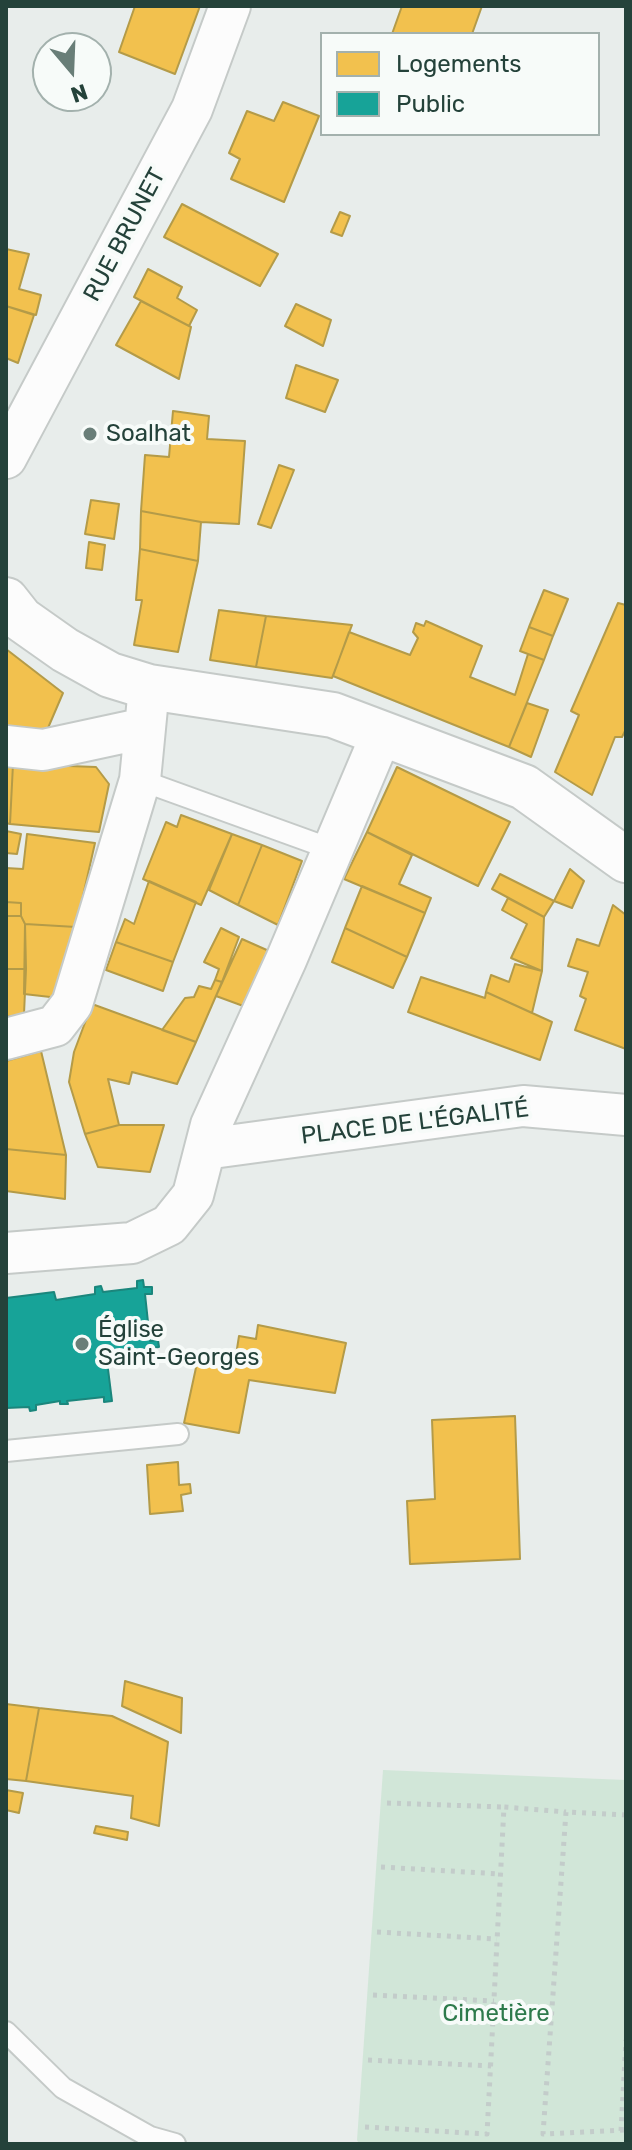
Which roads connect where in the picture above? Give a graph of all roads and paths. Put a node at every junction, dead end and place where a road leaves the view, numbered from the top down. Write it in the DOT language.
graph roads {
  1 [pos="230,6"];
  2 [pos="6,458"];
  3 [pos="6,600"];
  4 [pos="147,708"];
  5 [pos="382,733"];
  6 [pos="6,746"];
  7 [pos="140,780"];
  8 [pos="331,849"];
  9 [pos="626,860"];
  10 [pos="6,1039"];
  11 [pos="626,1115"];
  12 [pos="205,1149"];
  13 [pos="6,1253"];
  14 [pos="178,1434"];
  15 [pos="6,1451"];
  16 [pos="387,1803"];
  17 [pos="504,1807"];
  18 [pos="566,1812"];
  19 [pos="626,1815"];
  20 [pos="381,1867"];
  21 [pos="501,1874"];
  22 [pos="377,1932"];
  23 [pos="497,1939"];
  24 [pos="373,1995"];
  25 [pos="494,2001"];
  26 [pos="6,2032"];
  27 [pos="626,2040"];
  28 [pos="368,2060"];
  29 [pos="491,2066"];
  30 [pos="365,2127"];
  31 [pos="624,2131"];
  32 [pos="175,2144"];
  1 -- 2 [label="street, RUE BRUNET"];
  3 -- 4 [label="street"];
  4 -- 5 [label="street"];
  4 -- 6 [label="street"];
  4 -- 7 [label="street"];
  5 -- 8 [label="street"];
  5 -- 9 [label="street"];
  7 -- 8 [label="lane"];
  7 -- 10 [label="street"];
  8 -- 12 [label="street"];
  11 -- 12 [label="street, PLACE DE L'ÉGALITÉ"];
  12 -- 13 [label="street"];
  14 -- 15 [label="lane"];
  16 -- 17 [label="path"];
  17 -- 18 [label="path"];
  17 -- 21 [label="path"];
  18 -- 19 [label="path"];
  18 -- 31 [label="path"];
  20 -- 21 [label="path"];
  21 -- 23 [label="path"];
  22 -- 23 [label="path"];
  23 -- 25 [label="path"];
  24 -- 25 [label="path"];
  25 -- 29 [label="path"];
  26 -- 32 [label="lane"];
  27 -- 31 [label="path"];
  28 -- 29 [label="path"];
  29 -- 30 [label="path"];
}
